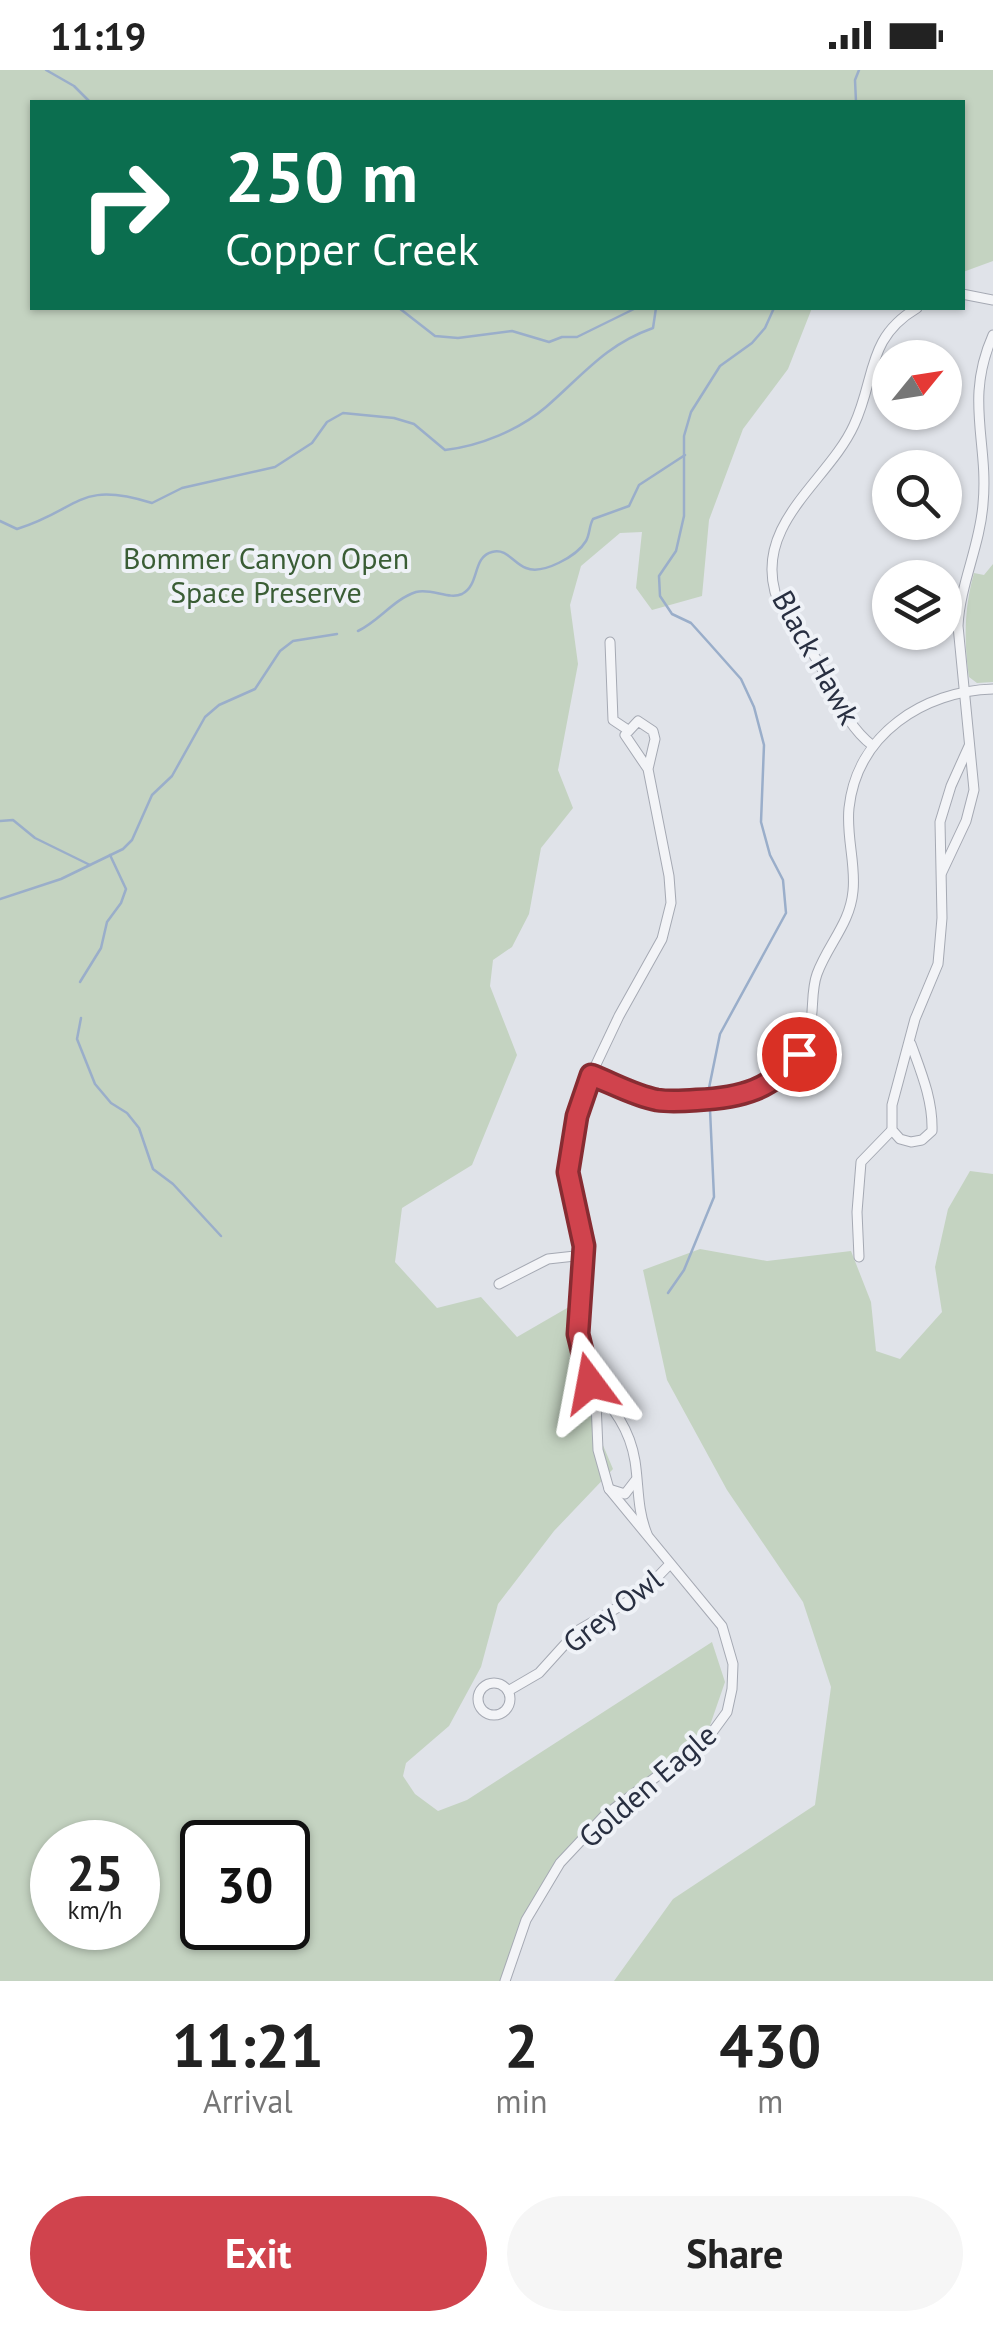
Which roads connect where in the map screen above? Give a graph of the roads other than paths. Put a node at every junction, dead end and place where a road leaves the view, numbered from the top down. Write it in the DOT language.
graph roads {
  1 [pos="965,295"];
  2 [pos="993,300"];
  3 [pos="914,310"];
  4 [pos="993,336"];
  5 [pos="610,642"];
  6 [pos="993,688"];
  7 [pos="964,690"];
  8 [pos="628,730"];
  9 [pos="972,738"];
  10 [pos="872,746"];
  11 [pos="648,769"];
  12 [pos="942,872"];
  13 [pos="911,1044"];
  14 [pos="591,1075"];
  15 [pos="892,1130"];
  16 [pos="584,1255"];
  17 [pos="860,1257"];
  18 [pos="507,1264"];
  19 [pos="512,1277"];
  20 [pos="499,1284"];
  21 [pos="590,1383"];
  22 [pos="637,1479"];
  23 [pos="609,1489"];
  24 [pos="650,1542"];
  25 [pos="668,1565"];
  26 [pos="508,1691"];
  27 [pos="505,1981"];
  1 -- 2 [label="street"];
  3 -- 10 [label="street, Black Hawk"];
  4 -- 7 [label="street"];
  5 -- 8 [label="street"];
  6 -- 7 [label="street"];
  7 -- 9 [label="street"];
  7 -- 10 [label="street"];
  8 -- 11 [label="street, Golden Eagle"];
  8 -- 11 [label="street, Golden Eagle"];
  9 -- 12 [label="street"];
  9 -- 12 [label="street"];
  10 -- 14 [label="street"];
  11 -- 14 [label="street, Golden Eagle"];
  12 -- 13 [label="street"];
  13 -- 15 [label="street"];
  13 -- 15 [label="street"];
  14 -- 16 [label="street, Golden Eagle"];
  15 -- 17 [label="street"];
  16 -- 19 [label="street"];
  16 -- 21 [label="street, Golden Eagle"];
  18 -- 19 [label="street"];
  19 -- 20 [label="street"];
  21 -- 22 [label="street, Golden Eagle"];
  21 -- 23 [label="street, Golden Eagle"];
  22 -- 23 [label="street"];
  22 -- 24 [label="street, Golden Eagle"];
  23 -- 24 [label="street, Golden Eagle"];
  24 -- 25 [label="street, Golden Eagle"];
  25 -- 26 [label="street, Grey Owl"];
  25 -- 27 [label="street, Golden Eagle"];
}
